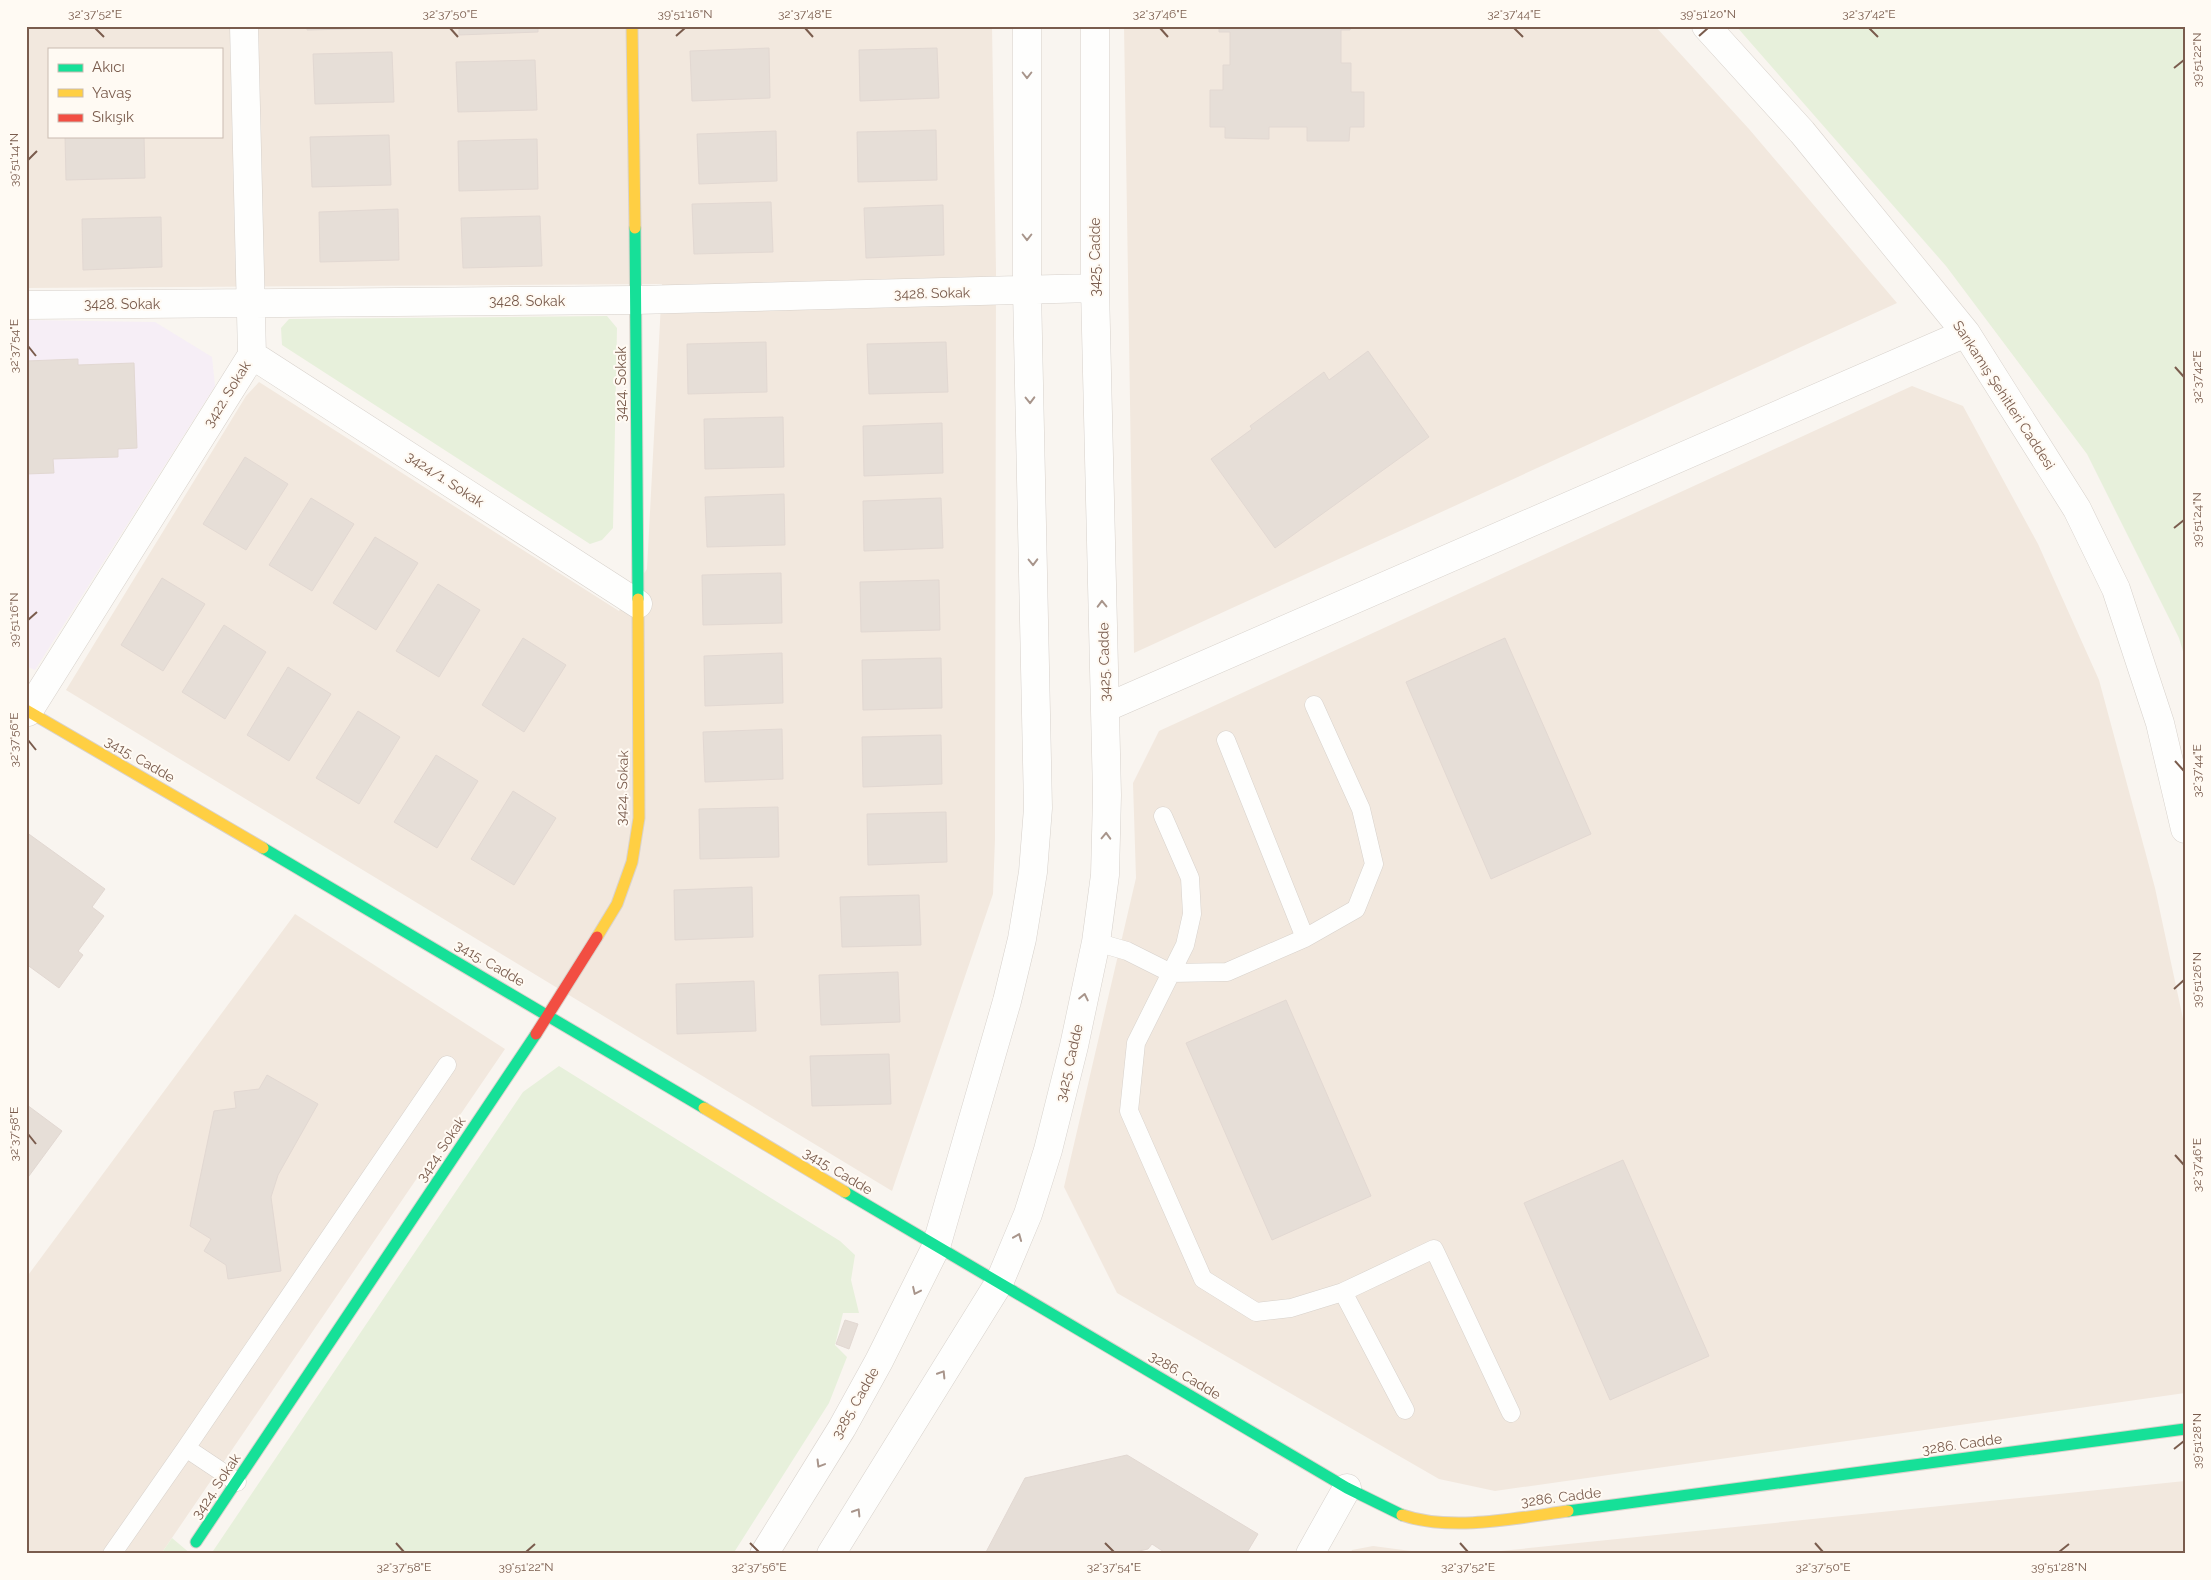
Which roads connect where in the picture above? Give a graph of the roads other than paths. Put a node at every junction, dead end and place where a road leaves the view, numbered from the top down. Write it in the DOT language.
graph roads {
  1 [pos="244,26"];
  2 [pos="632,26"];
  3 [pos="1027,26"];
  4 [pos="1094,26"];
  5 [pos="1706,26"];
  6 [pos="1095,288"];
  7 [pos="1027,290"];
  8 [pos="636,300"];
  9 [pos="250,303"];
  10 [pos="26,305"];
  11 [pos="1966,333"];
  12 [pos="252,355"];
  13 [pos="638,604"];
  14 [pos="1314,705"];
  15 [pos="1105,708"];
  16 [pos="27,711"];
  17 [pos="1226,740"];
  18 [pos="1163,816"];
  19 [pos="2185,829"];
  20 [pos="1305,938"];
  21 [pos="1096,942"];
  22 [pos="1171,973"];
  23 [pos="549,1015"];
  24 [pos="447,1065"];
  25 [pos="936,1247"];
  26 [pos="999,1282"];
  27 [pos="1343,1292"];
  28 [pos="1405,1410"];
  29 [pos="1511,1413"];
  30 [pos="2185,1430"];
  31 [pos="186,1448"];
  32 [pos="237,1482"];
  33 [pos="1347,1488"];
  34 [pos="196,1542"];
  35 [pos="112,1554"];
  36 [pos="764,1554"];
  37 [pos="831,1554"];
  38 [pos="1310,1554"];
  1 -- 9 [label="street, 3422. Sokak"];
  2 -- 8 [label="street, 3424. Sokak"];
  3 -- 7 [label="street, one-way"];
  4 -- 6 [label="street, 3425. Cadde"];
  5 -- 11 [label="street, Sarıkamış Şehitleri Caddesi"];
  6 -- 7 [label="street, 3428. Sokak"];
  15 -- 6 [label="street, 3425. Cadde, one-way"];
  7 -- 8 [label="street, 3428. Sokak"];
  7 -- 25 [label="street, one-way"];
  8 -- 9 [label="street, 3428. Sokak"];
  8 -- 13 [label="street, 3424. Sokak"];
  9 -- 10 [label="street, 3428. Sokak"];
  9 -- 12 [label="street, 3422. Sokak"];
  11 -- 15 [label="street"];
  11 -- 19 [label="street, Sarıkamış Şehitleri Caddesi"];
  12 -- 13 [label="street, 3424/1. Sokak"];
  12 -- 16 [label="street, 3422. Sokak"];
  13 -- 23 [label="street, 3424. Sokak"];
  14 -- 20 [label="lane"];
  21 -- 15 [label="street, 3425. Cadde, one-way"];
  16 -- 23 [label="street, 3415. Cadde"];
  17 -- 20 [label="lane"];
  18 -- 22 [label="lane"];
  20 -- 22 [label="lane"];
  21 -- 22 [label="lane"];
  26 -- 21 [label="street, 3425. Cadde, one-way"];
  22 -- 27 [label="lane"];
  23 -- 25 [label="street, 3415. Cadde"];
  23 -- 32 [label="street, 3424. Sokak"];
  24 -- 31 [label="lane"];
  25 -- 26 [label="street, 3415. Cadde"];
  25 -- 36 [label="street, 3285. Cadde, one-way"];
  26 -- 33 [label="street, 3286. Cadde"];
  37 -- 26 [label="street, one-way"];
  27 -- 28 [label="lane"];
  27 -- 29 [label="lane"];
  30 -- 33 [label="street, 3286. Cadde"];
  31 -- 32 [label="lane"];
  31 -- 35 [label="lane"];
  32 -- 34 [label="street, 3424. Sokak"];
  33 -- 38 [label="street"];
}
